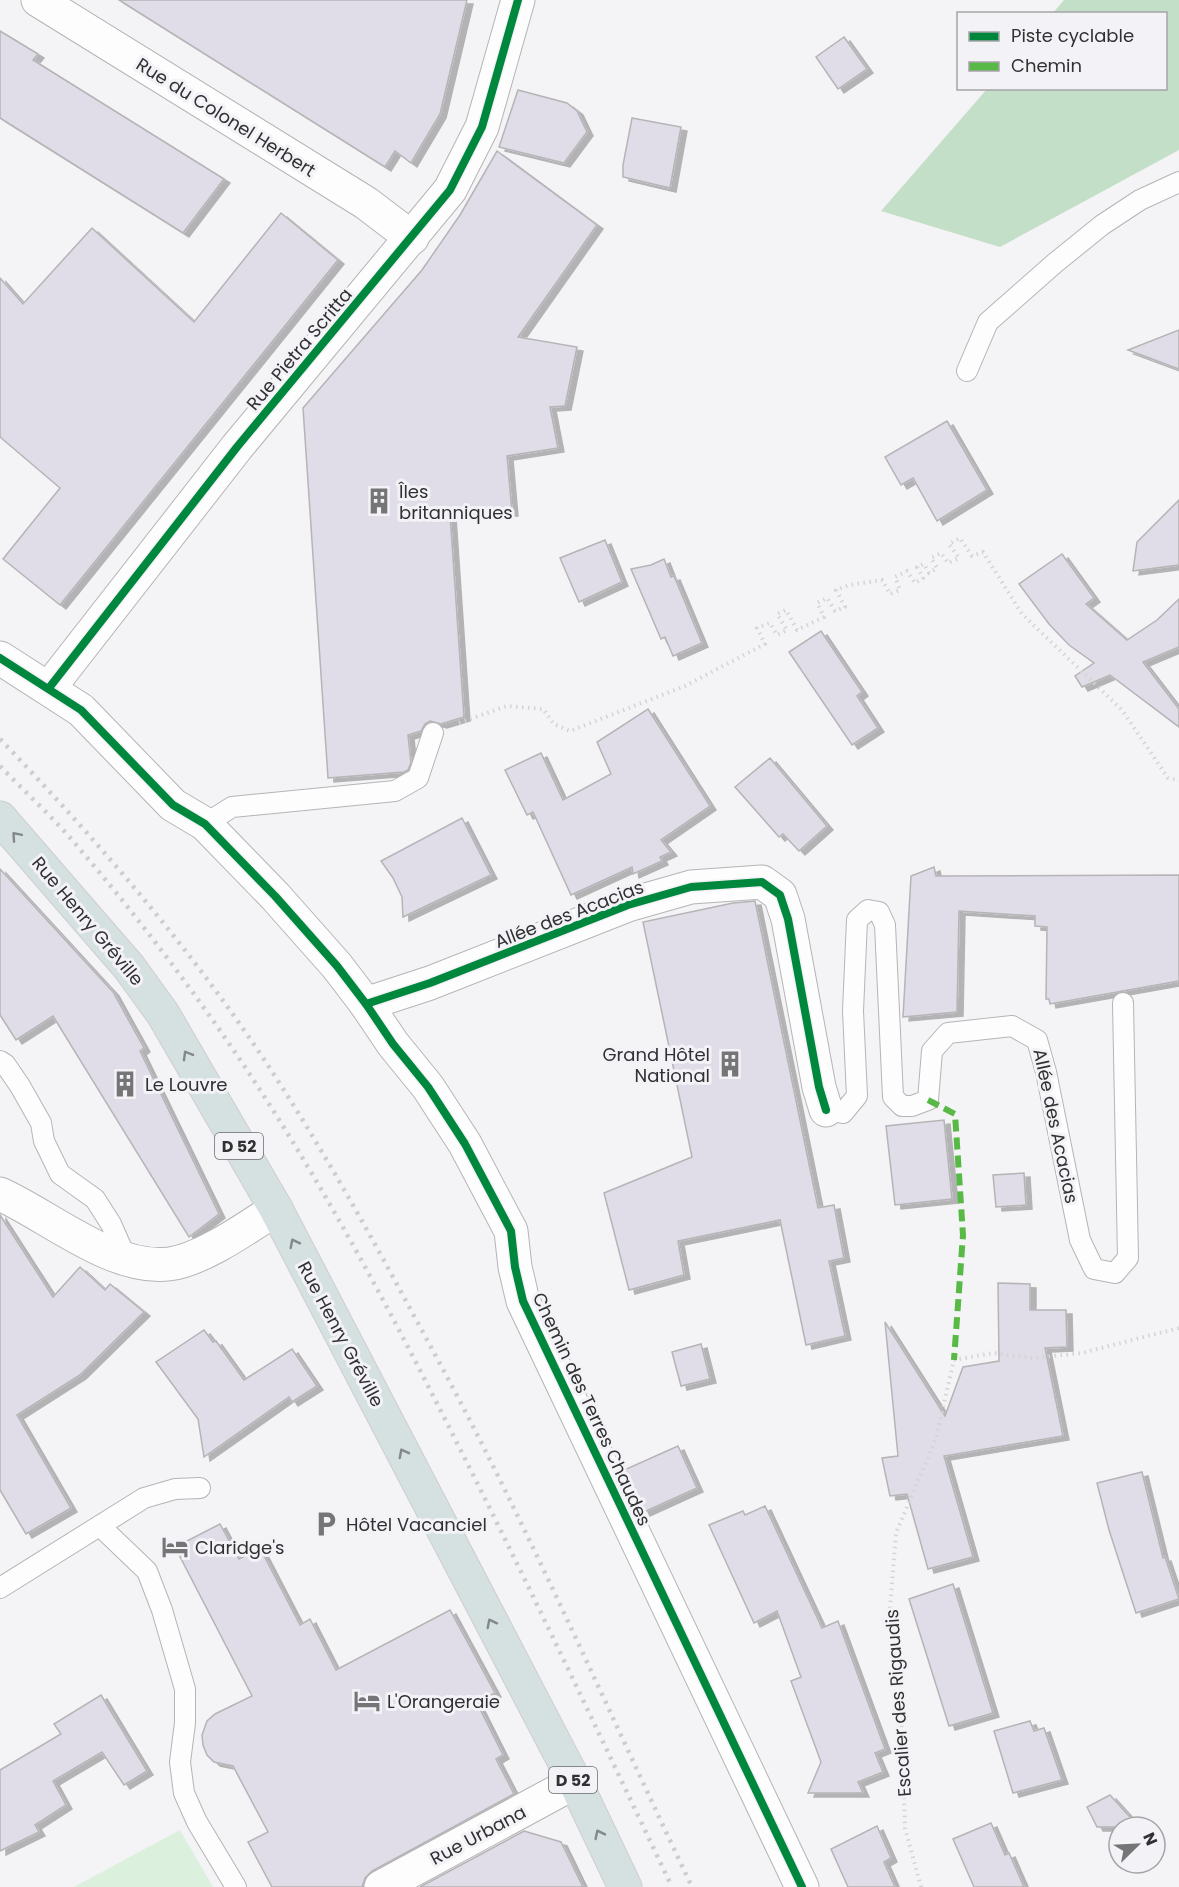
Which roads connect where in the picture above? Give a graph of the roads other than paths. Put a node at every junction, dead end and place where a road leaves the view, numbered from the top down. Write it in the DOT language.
graph roads {
  1 [pos="38,0"];
  2 [pos="518,0"];
  3 [pos="1179,182"];
  4 [pos="412,238"];
  5 [pos="967,370"];
  6 [pos="0,658"];
  7 [pos="48,688"];
  8 [pos="433,733"];
  9 [pos="0,818"];
  10 [pos="205,825"];
  11 [pos="1123,1003"];
  12 [pos="366,1004"];
  13 [pos="0,1062"];
  14 [pos="826,1110"];
  15 [pos="0,1194"];
  16 [pos="276,1209"];
  17 [pos="126,1258"];
  18 [pos="200,1488"];
  19 [pos="100,1526"];
  20 [pos="0,1588"];
  21 [pos="574,1782"];
  22 [pos="236,1887"];
  23 [pos="381,1887"];
  24 [pos="625,1887"];
  25 [pos="802,1887"];
  1 -- 4 [label="street, Rue du Colonel Herbert"];
  2 -- 4 [label="street, Rue Pietra Scritta"];
  3 -- 5 [label="lane"];
  4 -- 7 [label="street, Rue Pietra Scritta"];
  6 -- 7 [label="street, Chemin des Terres Chaudes"];
  7 -- 10 [label="street, Chemin des Terres Chaudes"];
  8 -- 10 [label="lane"];
  16 -- 9 [label="main road, Rue Henry Gréville / D 52, one-way"];
  10 -- 12 [label="street, Chemin des Terres Chaudes"];
  11 -- 14 [label="lane, Allée des Acacias"];
  12 -- 14 [label="street, Allée des Acacias"];
  12 -- 25 [label="street, Chemin des Terres Chaudes"];
  13 -- 17 [label="lane"];
  15 -- 17 [label="street"];
  16 -- 17 [label="street"];
  21 -- 16 [label="main road, Rue Henry Gréville / D 52, one-way"];
  18 -- 19 [label="lane"];
  19 -- 20 [label="lane"];
  19 -- 22 [label="lane"];
  21 -- 23 [label="street, Rue Urbana"];
  24 -- 21 [label="main road, Rue Henry Gréville / D 52, one-way"];
}
